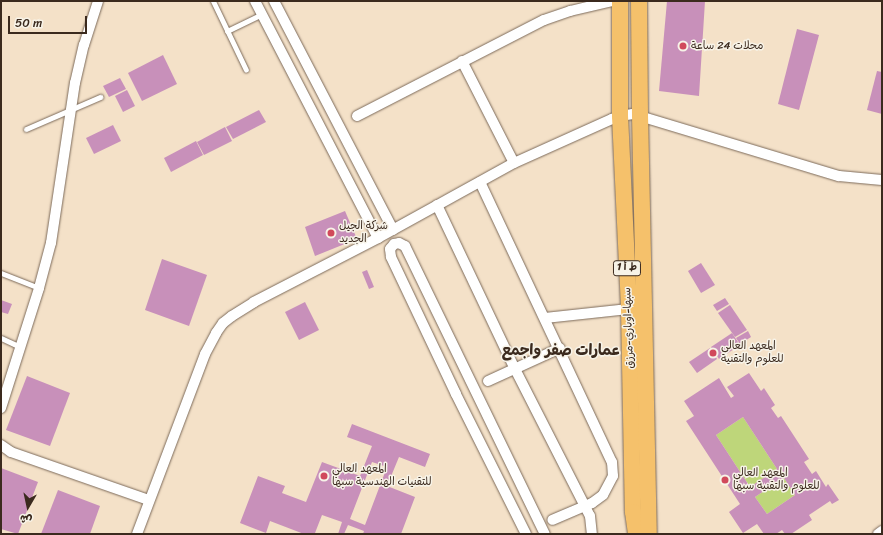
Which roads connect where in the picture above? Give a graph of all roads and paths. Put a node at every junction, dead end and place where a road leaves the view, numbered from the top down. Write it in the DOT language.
graph roads {
  1 [pos="98,1"];
  2 [pos="213,1"];
  3 [pos="255,1"];
  4 [pos="274,1"];
  5 [pos="612,1"];
  6 [pos="620,1"];
  7 [pos="640,1"];
  8 [pos="262,14"];
  9 [pos="227,30"];
  10 [pos="462,61"];
  11 [pos="246,70"];
  12 [pos="309,71"];
  13 [pos="295,77"];
  14 [pos="100,97"];
  15 [pos="71,109"];
  16 [pos="357,116"];
  17 [pos="620,116"];
  18 [pos="640,116"];
  19 [pos="26,130"];
  20 [pos="514,163"];
  21 [pos="882,180"];
  22 [pos="480,182"];
  23 [pos="437,205"];
  24 [pos="393,230"];
  25 [pos="378,238"];
  26 [pos="2,276"];
  27 [pos="39,288"];
  28 [pos="629,309"];
  29 [pos="546,318"];
  30 [pos="1,338"];
  31 [pos="20,347"];
  32 [pos="560,348"];
  33 [pos="515,369"];
  34 [pos="488,381"];
  35 [pos="473,386"];
  36 [pos="456,394"];
  37 [pos="1,408"];
  38 [pos="1,445"];
  39 [pos="149,500"];
  40 [pos="585,506"];
  41 [pos="552,520"];
  42 [pos="882,531"];
  43 [pos="136,534"];
  44 [pos="526,534"];
  45 [pos="545,534"];
  46 [pos="592,534"];
  47 [pos="636,534"];
  48 [pos="649,534"];
  49 [pos="878,534"];
  1 -- 15 [label="street"];
  2 -- 9 [label="lane"];
  3 -- 8 [label="street"];
  4 -- 12 [label="street"];
  5 -- 10 [label="street"];
  6 -- 17 [label="highway, سبها-اوباري-مرزق / ط أ 1"];
  7 -- 18 [label="highway, سبها-اوباري-مرزق / ط أ 1"];
  8 -- 9 [label="lane"];
  8 -- 13 [label="street"];
  9 -- 11 [label="lane"];
  10 -- 16 [label="street"];
  10 -- 20 [label="street"];
  12 -- 13 [label="street"];
  12 -- 24 [label="street"];
  13 -- 25 [label="street"];
  14 -- 15 [label="lane"];
  15 -- 19 [label="lane"];
  15 -- 27 [label="street"];
  17 -- 18 [label="street"];
  17 -- 20 [label="street"];
  17 -- 28 [label="highway, سبها-اوباري-مرزق / ط أ 1"];
  18 -- 21 [label="street"];
  18 -- 48 [label="highway, سبها-اوباري-مرزق / ط أ 1"];
  20 -- 22 [label="street"];
  22 -- 23 [label="street"];
  22 -- 29 [label="street"];
  23 -- 24 [label="street"];
  23 -- 33 [label="street"];
  24 -- 25 [label="street"];
  25 -- 39 [label="street"];
  26 -- 27 [label="lane"];
  27 -- 31 [label="street"];
  28 -- 29 [label="street"];
  28 -- 47 [label="highway, سبها-اوباري-مرزق / ط أ 1"];
  29 -- 32 [label="street"];
  30 -- 31 [label="lane"];
  31 -- 37 [label="street"];
  32 -- 33 [label="street"];
  32 -- 40 [label="street"];
  33 -- 34 [label="street"];
  33 -- 40 [label="street"];
  35 -- 36 [label="street"];
  35 -- 36 [label="street"];
  35 -- 45 [label="street"];
  36 -- 44 [label="street"];
  38 -- 39 [label="street"];
  39 -- 43 [label="street"];
  40 -- 41 [label="street"];
  40 -- 46 [label="street"];
  42 -- 49 [label="street"];
}
